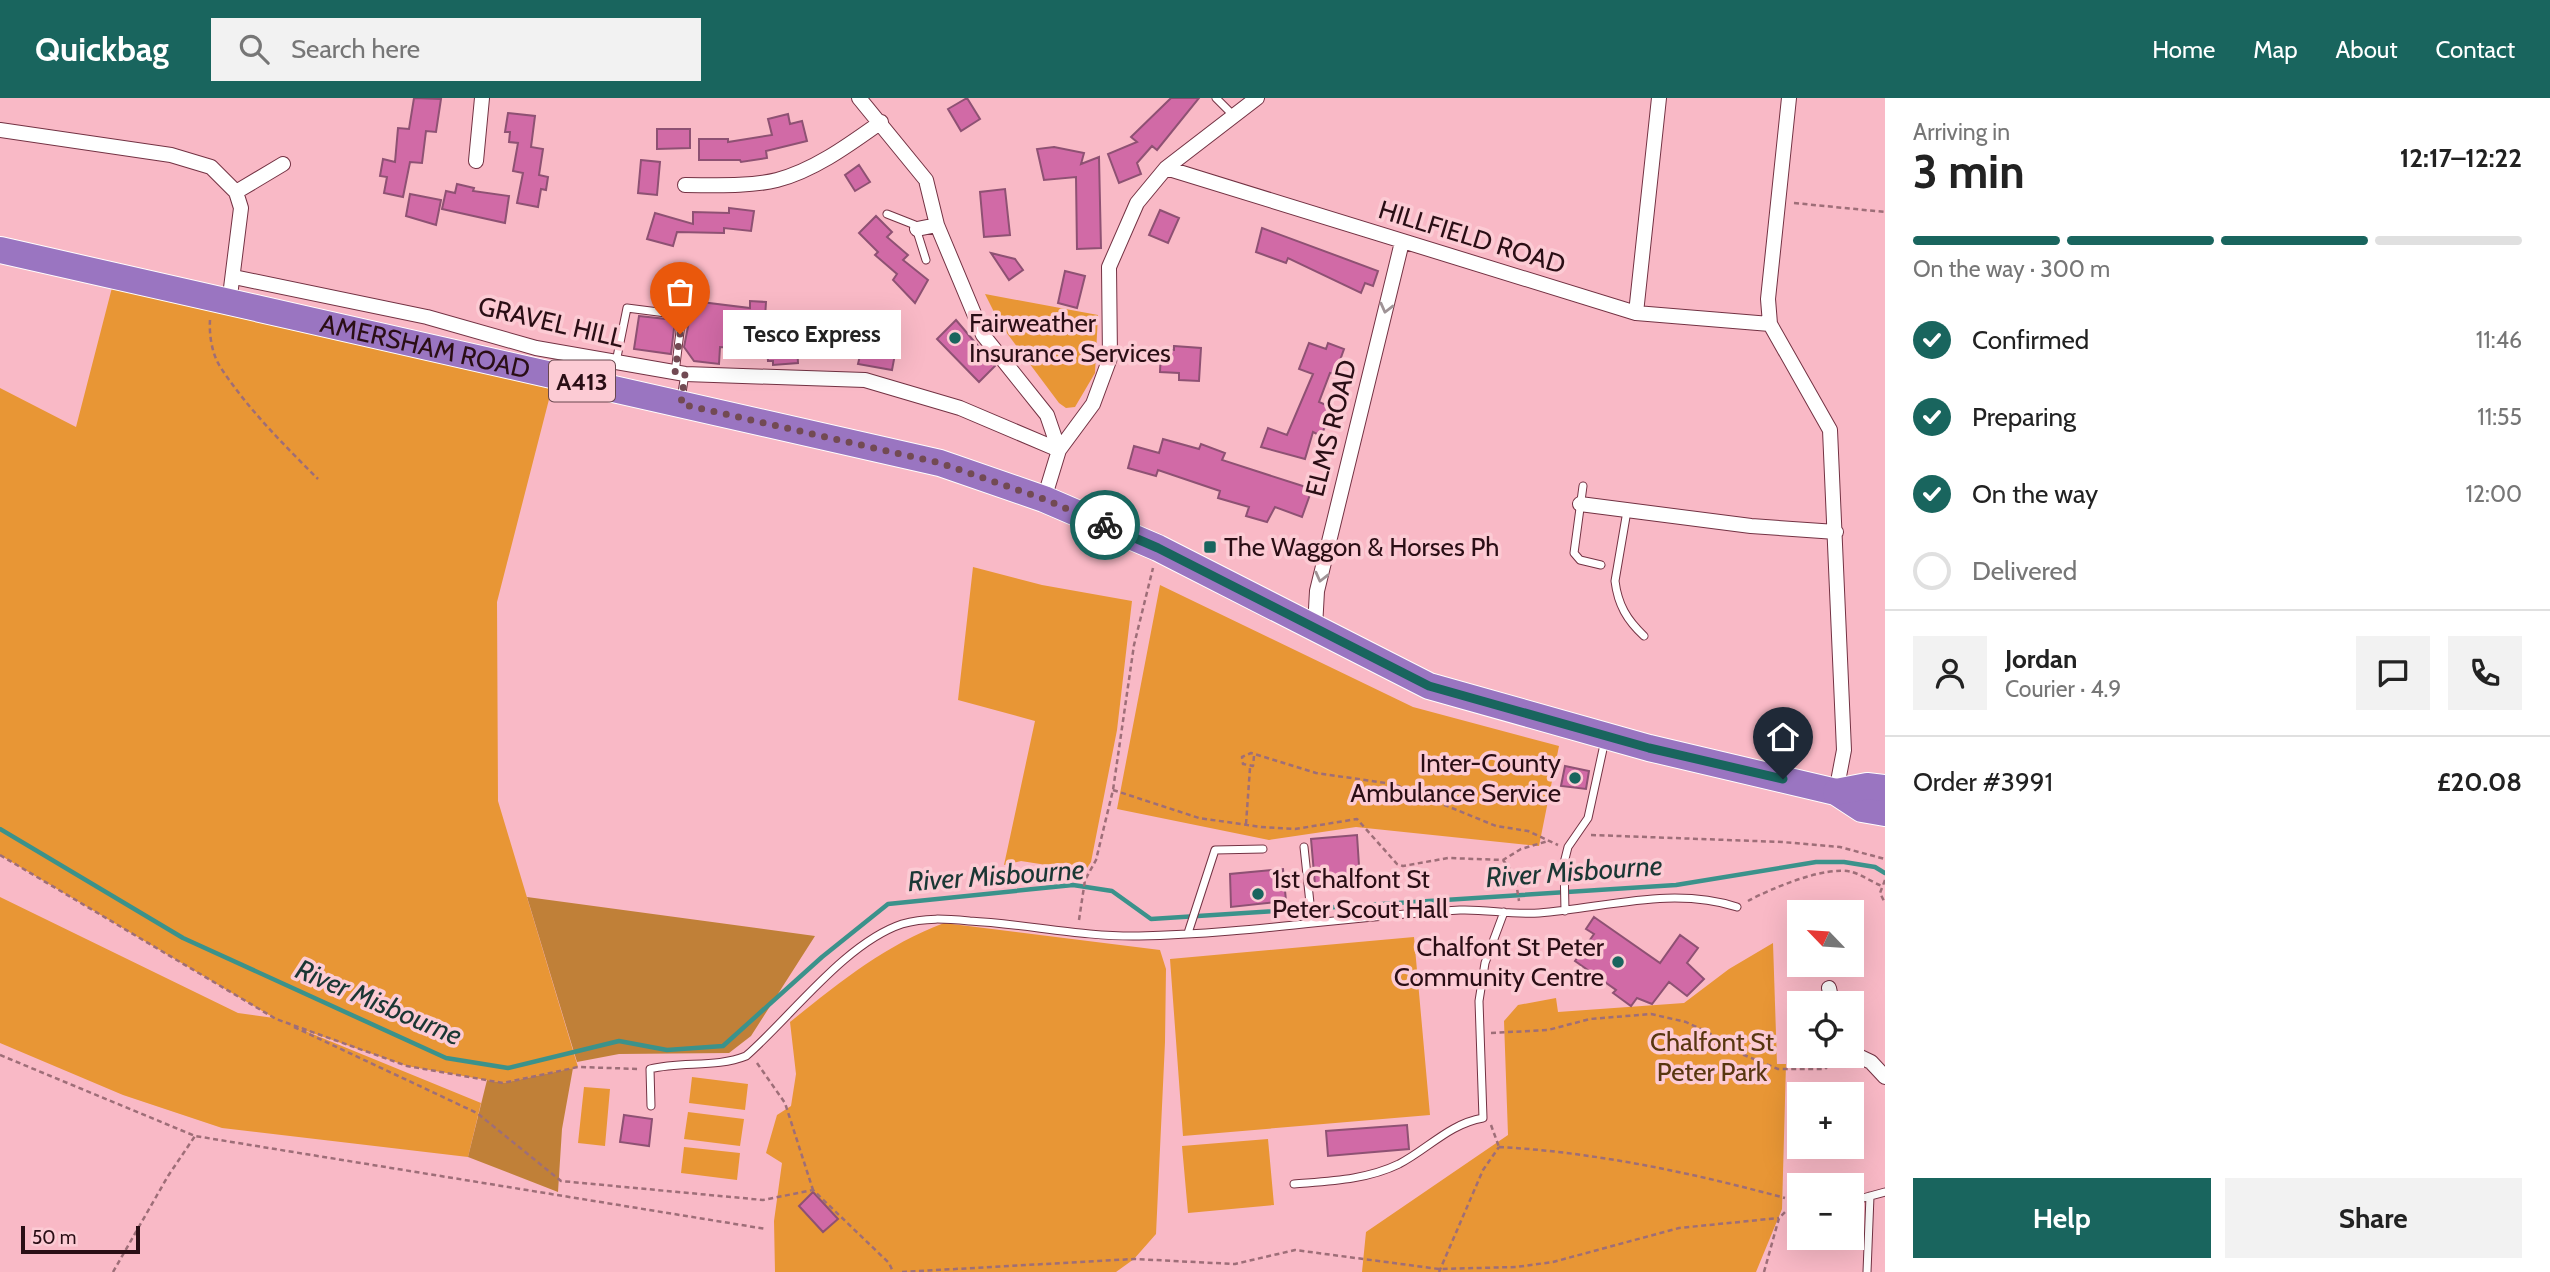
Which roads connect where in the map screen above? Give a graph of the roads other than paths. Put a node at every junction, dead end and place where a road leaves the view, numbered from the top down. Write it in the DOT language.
graph roads {
  1 [pos="482,98"];
  2 [pos="859,98"];
  3 [pos="1216,98"];
  4 [pos="1257,98"];
  5 [pos="1659,98"];
  6 [pos="1789,98"];
  7 [pos="1234,116"];
  8 [pos="881,122"];
  9 [pos="0,130"];
  10 [pos="476,161"];
  11 [pos="283,164"];
  12 [pos="1166,168"];
  13 [pos="685,185"];
  14 [pos="236,192"];
  15 [pos="887,214"];
  16 [pos="937,225"];
  17 [pos="916,229"];
  18 [pos="1402,242"];
  19 [pos="0,250"];
  20 [pos="926,260"];
  21 [pos="234,277"];
  22 [pos="219,302"];
  23 [pos="1636,313"];
  24 [pos="1770,324"];
  25 [pos="616,363"];
  26 [pos="680,374"];
  27 [pos="681,404"];
  28 [pos="1059,450"];
  29 [pos="1583,486"];
  30 [pos="1044,499"];
  31 [pos="1580,504"];
  32 [pos="1628,510"];
  33 [pos="1836,532"];
  34 [pos="1601,565"];
  35 [pos="1315,626"];
  36 [pos="1644,636"];
  37 [pos="1606,736"];
  38 [pos="1885,788"];
  39 [pos="1836,792"];
  40 [pos="1885,813"];
  41 [pos="1304,846"];
  42 [pos="1263,849"];
  43 [pos="1737,907"];
  44 [pos="1565,911"];
  45 [pos="1504,912"];
  46 [pos="1312,922"];
  47 [pos="1188,933"];
  48 [pos="1864,1059"];
  49 [pos="1885,1077"];
  50 [pos="651,1106"];
  51 [pos="1293,1184"];
  52 [pos="1885,1192"];
  53 [pos="1870,1196"];
  54 [pos="1864,1198"];
  55 [pos="1867,1272"];
  1 -- 10 [label="street"];
  2 -- 8 [label="street"];
  3 -- 7 [label="lane"];
  4 -- 7 [label="street"];
  5 -- 23 [label="street"];
  6 -- 24 [label="street"];
  7 -- 12 [label="street"];
  8 -- 13 [label="street"];
  8 -- 16 [label="street"];
  9 -- 14 [label="street"];
  11 -- 14 [label="street"];
  12 -- 18 [label="street, HILLFIELD ROAD"];
  12 -- 28 [label="street"];
  14 -- 21 [label="street"];
  15 -- 17 [label="lane"];
  16 -- 17 [label="street"];
  16 -- 28 [label="street"];
  17 -- 20 [label="lane"];
  18 -- 23 [label="street, HILLFIELD ROAD"];
  18 -- 35 [label="street, ELMS ROAD, one-way"];
  19 -- 22 [label="highway, AMERSHAM ROAD / A413"];
  21 -- 22 [label="street"];
  21 -- 25 [label="street, GRAVEL HILL"];
  22 -- 27 [label="highway, AMERSHAM ROAD / A413"];
  23 -- 24 [label="street, HILLFIELD ROAD"];
  24 -- 33 [label="street"];
  25 -- 26 [label="street, GRAVEL HILL"];
  25 -- 26 [label="lane"];
  26 -- 27 [label="lane"];
  26 -- 28 [label="street, GRAVEL HILL"];
  27 -- 30 [label="highway, AMERSHAM ROAD / A413"];
  28 -- 30 [label="street"];
  29 -- 31 [label="lane"];
  30 -- 35 [label="highway, AMERSHAM ROAD / A413"];
  31 -- 32 [label="street"];
  31 -- 34 [label="lane"];
  32 -- 33 [label="street"];
  32 -- 36 [label="lane"];
  33 -- 39 [label="street"];
  35 -- 37 [label="highway, AMERSHAM ROAD / A413"];
  37 -- 39 [label="highway, AMERSHAM ROAD / A413"];
  37 -- 44 [label="lane"];
  38 -- 39 [label="highway, AMERSHAM ROAD / A413"];
  39 -- 40 [label="highway, AMERSHAM ROAD / A413"];
  41 -- 46 [label="lane"];
  42 -- 47 [label="lane"];
  43 -- 44 [label="lane"];
  44 -- 45 [label="lane"];
  45 -- 46 [label="lane"];
  45 -- 51 [label="lane"];
  46 -- 47 [label="lane"];
  47 -- 50 [label="lane"];
  48 -- 49 [label="street"];
  52 -- 53 [label="lane"];
  53 -- 54 [label="lane"];
  53 -- 55 [label="lane"];
}
